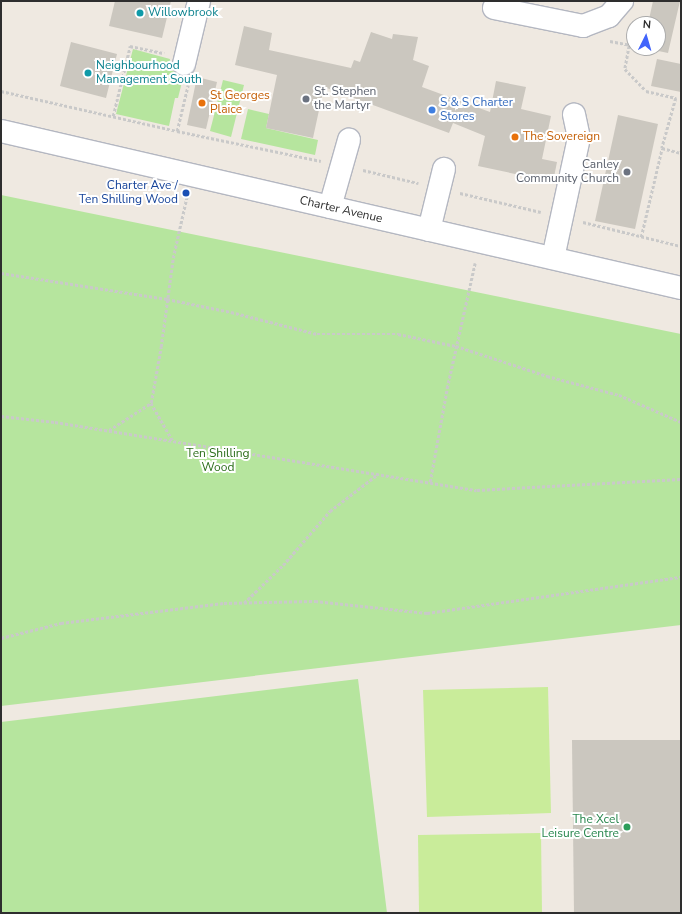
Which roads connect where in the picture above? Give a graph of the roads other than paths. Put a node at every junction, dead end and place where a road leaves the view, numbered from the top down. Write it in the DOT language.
graph roads {
  1 [pos="199,1"];
  2 [pos="494,8"];
  3 [pos="629,8"];
  4 [pos="185,61"];
  5 [pos="574,115"];
  6 [pos="1,131"];
  7 [pos="349,140"];
  8 [pos="444,169"];
  9 [pos="330,207"];
  10 [pos="429,230"];
  11 [pos="553,258"];
  12 [pos="681,288"];
  1 -- 4 [label="street"];
  2 -- 3 [label="street"];
  5 -- 11 [label="street"];
  6 -- 9 [label="street, Charter Avenue"];
  7 -- 9 [label="street"];
  8 -- 10 [label="street"];
  9 -- 10 [label="street, Charter Avenue"];
  10 -- 11 [label="street, Charter Avenue"];
  11 -- 12 [label="street, Charter Avenue"];
}
